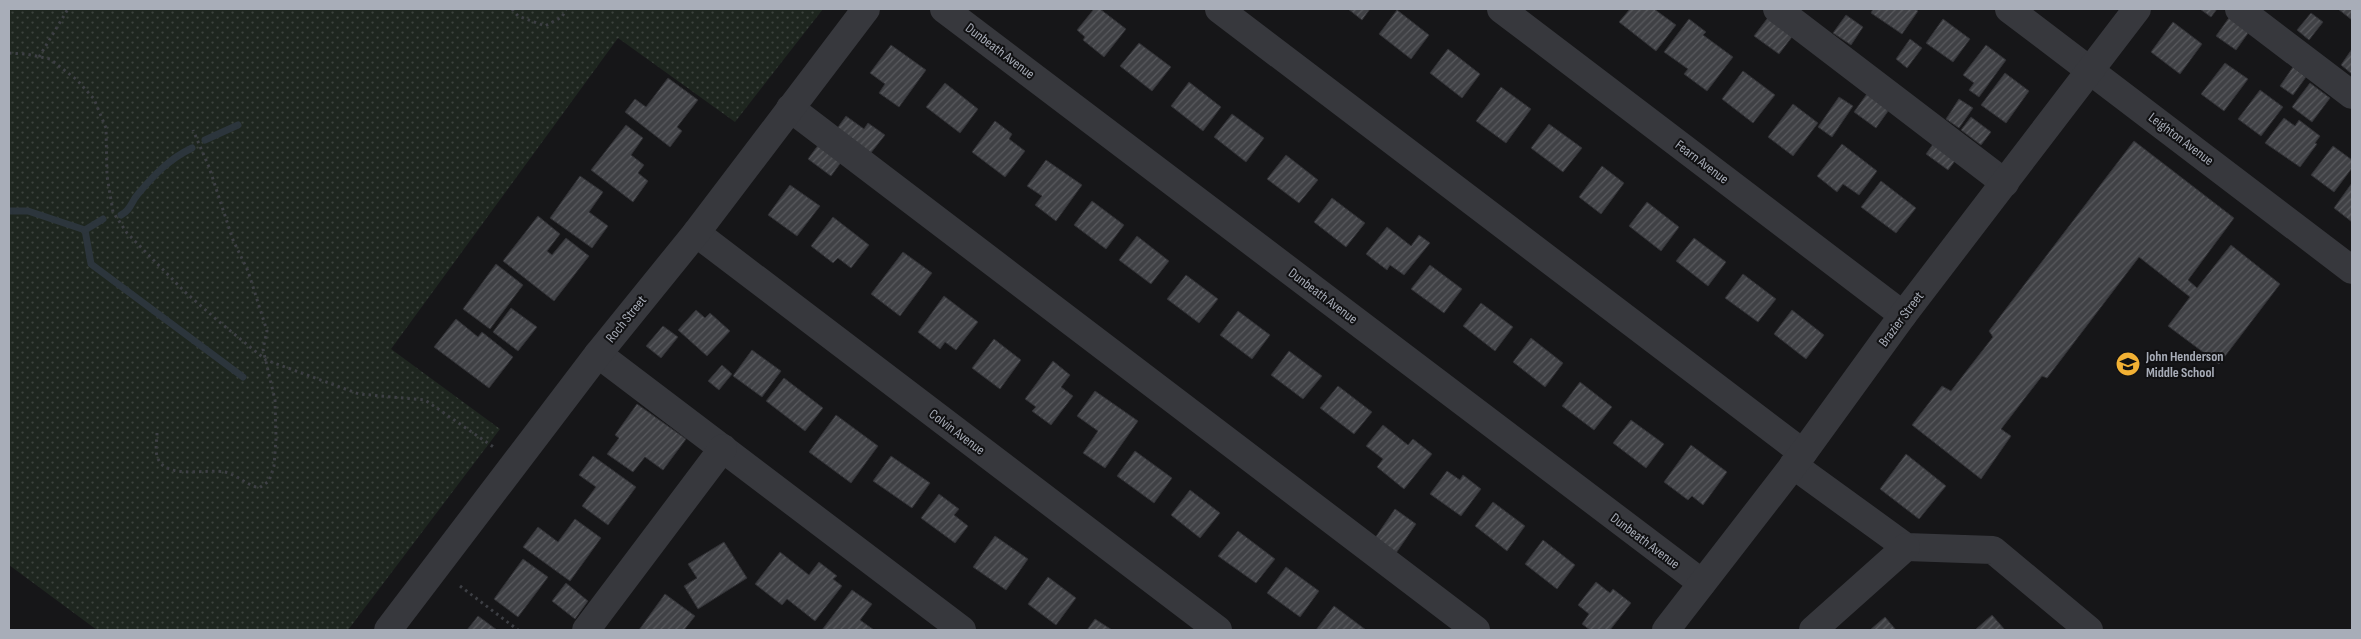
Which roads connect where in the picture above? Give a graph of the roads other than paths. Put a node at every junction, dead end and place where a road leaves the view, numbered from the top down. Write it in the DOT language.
graph roads {
  1 [pos="866,9"];
  2 [pos="944,9"];
  3 [pos="1219,9"];
  4 [pos="1500,9"];
  5 [pos="1777,9"];
  6 [pos="2010,9"];
  7 [pos="2137,9"];
  8 [pos="2239,9"];
  9 [pos="2090,70"];
  10 [pos="2352,95"];
  11 [pos="790,108"];
  12 [pos="2006,183"];
  13 [pos="696,233"];
  14 [pos="2352,270"];
  15 [pos="1903,314"];
  16 [pos="598,354"];
  17 [pos="723,448"];
  18 [pos="1798,459"];
  19 [pos="1906,547"];
  20 [pos="1702,583"];
  21 [pos="388,630"];
  22 [pos="586,630"];
  23 [pos="962,630"];
  24 [pos="1218,630"];
  25 [pos="1476,630"];
  26 [pos="1666,630"];
  27 [pos="1813,630"];
  28 [pos="2089,630"];
  1 -- 11 [label="street, Roch Street"];
  2 -- 20 [label="street, Dunbeath Avenue"];
  3 -- 18 [label="street"];
  4 -- 15 [label="street, Fearn Avenue"];
  5 -- 12 [label="street"];
  6 -- 9 [label="street, Leighton Avenue"];
  7 -- 9 [label="street, Brazier Street"];
  8 -- 10 [label="street"];
  9 -- 12 [label="street, Brazier Street"];
  9 -- 14 [label="street, Leighton Avenue"];
  11 -- 13 [label="street, Roch Street"];
  11 -- 25 [label="street"];
  12 -- 15 [label="street, Brazier Street"];
  13 -- 16 [label="street, Roch Street"];
  13 -- 24 [label="street, Colvin Avenue"];
  15 -- 18 [label="street, Brazier Street"];
  16 -- 17 [label="street"];
  16 -- 21 [label="street, Roch Street"];
  17 -- 22 [label="street"];
  17 -- 23 [label="street"];
  18 -- 19 [label="street"];
  18 -- 20 [label="street, Brazier Street"];
  19 -- 27 [label="street"];
  19 -- 28 [label="street"];
  20 -- 26 [label="street, Brazier Street"];
}
